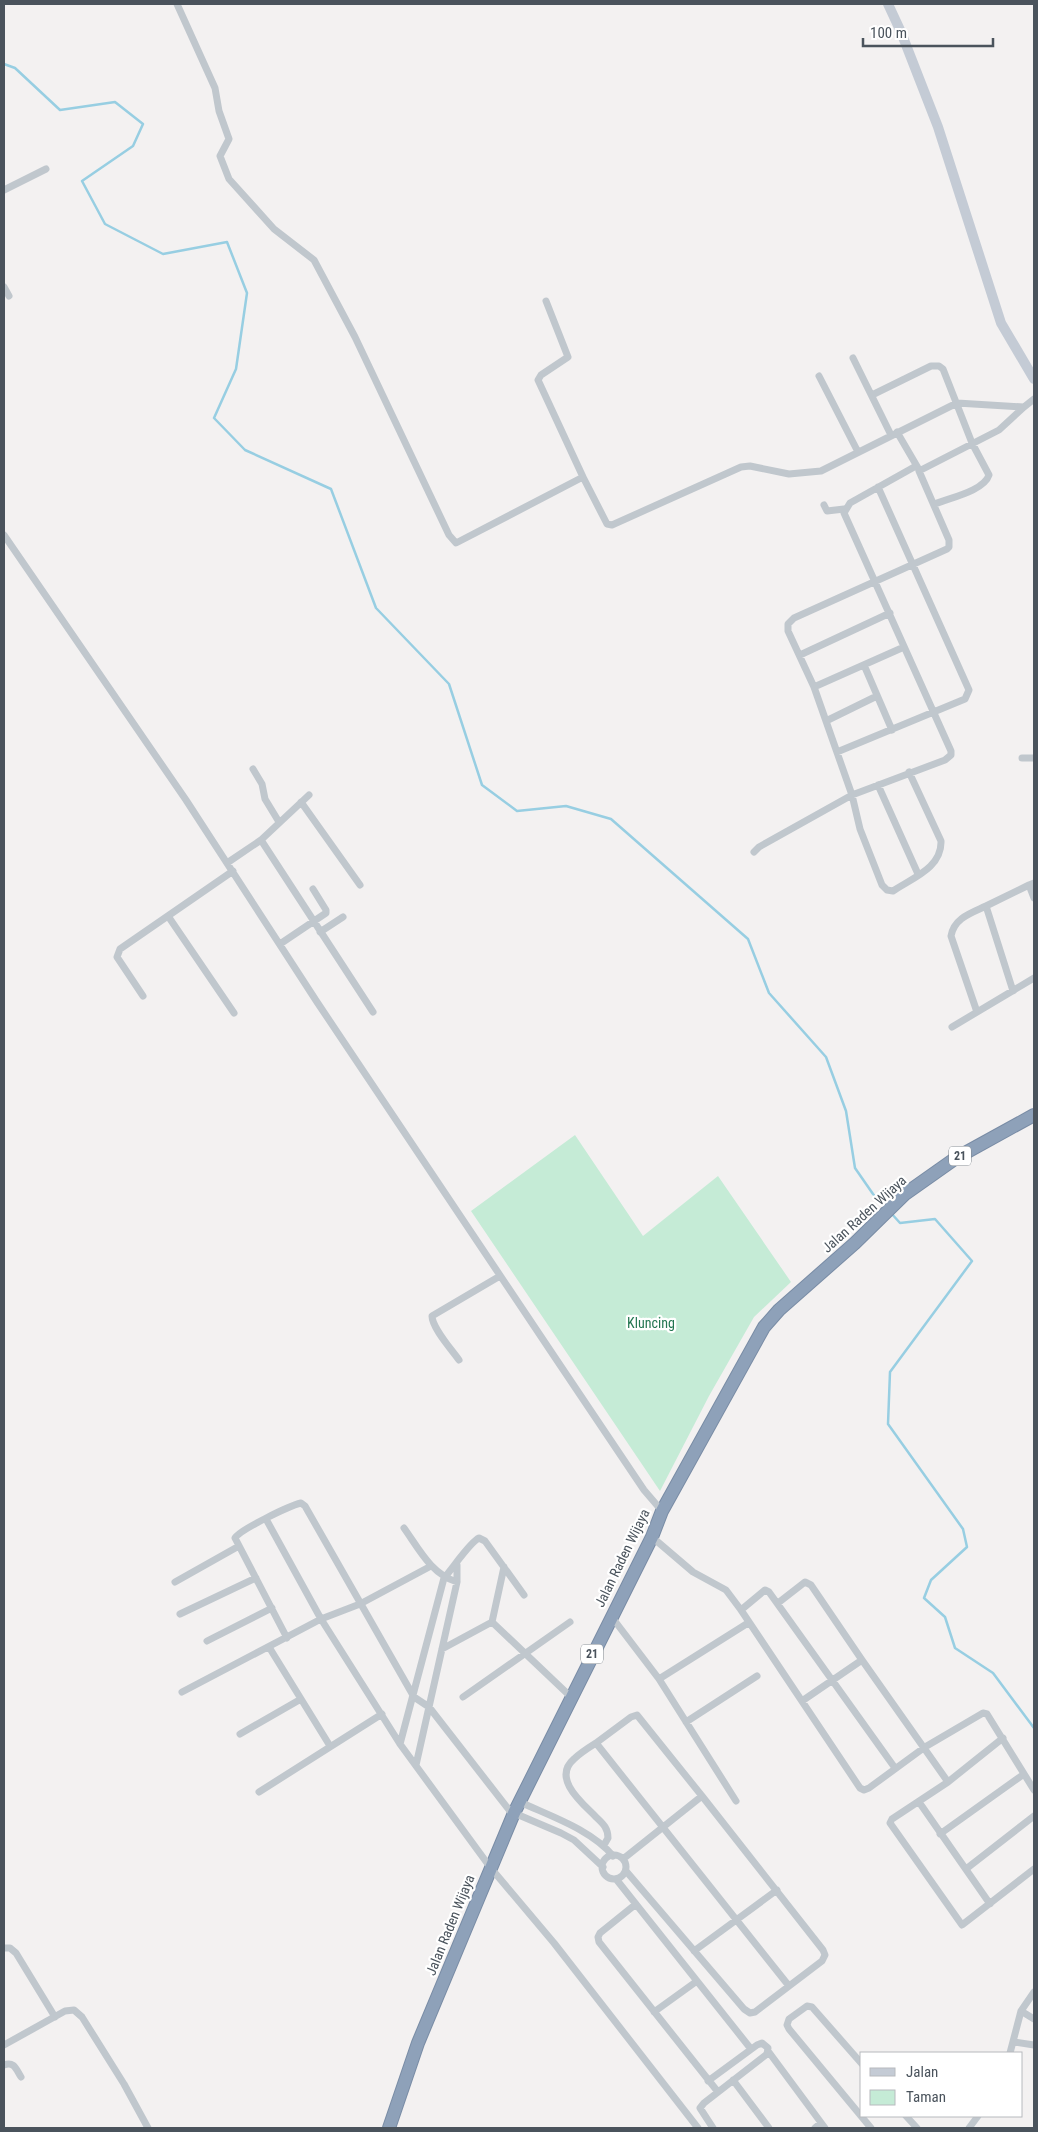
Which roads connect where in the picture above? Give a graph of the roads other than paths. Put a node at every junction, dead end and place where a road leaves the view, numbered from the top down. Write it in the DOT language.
graph roads {
  1 [pos="177,4"];
  2 [pos="888,4"];
  3 [pos="46,168"];
  4 [pos="4,190"];
  5 [pos="4,287"];
  6 [pos="9,296"];
  7 [pos="546,301"];
  8 [pos="853,358"];
  9 [pos="819,376"];
  10 [pos="1034,379"];
  11 [pos="872,395"];
  12 [pos="1034,399"];
  13 [pos="957,403"];
  14 [pos="1024,407"];
  15 [pos="894,434"];
  16 [pos="972,442"];
  17 [pos="858,452"];
  18 [pos="918,468"];
  19 [pos="582,477"];
  20 [pos="878,487"];
  21 [pos="935,504"];
  22 [pos="824,505"];
  23 [pos="844,509"];
  24 [pos="4,536"];
  25 [pos="913,564"];
  26 [pos="875,582"];
  27 [pos="890,614"];
  28 [pos="904,647"];
  29 [pos="800,655"];
  30 [pos="864,665"];
  31 [pos="814,687"];
  32 [pos="877,696"];
  33 [pos="935,712"];
  34 [pos="826,721"];
  35 [pos="892,730"];
  36 [pos="837,752"];
  37 [pos="1022,758"];
  38 [pos="1034,758"];
  39 [pos="253,770"];
  40 [pos="909,772"];
  41 [pos="878,785"];
  42 [pos="309,795"];
  43 [pos="852,795"];
  44 [pos="301,802"];
  45 [pos="278,822"];
  46 [pos="261,840"];
  47 [pos="754,852"];
  48 [pos="227,863"];
  49 [pos="233,872"];
  50 [pos="918,874"];
  51 [pos="1032,884"];
  52 [pos="360,885"];
  53 [pos="313,889"];
  54 [pos="1034,898"];
  55 [pos="986,906"];
  56 [pos="168,916"];
  57 [pos="343,917"];
  58 [pos="313,922"];
  59 [pos="320,932"];
  60 [pos="280,944"];
  61 [pos="1034,978"];
  62 [pos="1013,991"];
  63 [pos="143,996"];
  64 [pos="374,1012"];
  65 [pos="977,1012"];
  66 [pos="234,1013"];
  67 [pos="952,1027"];
  68 [pos="1034,1115"];
  69 [pos="500,1276"];
  70 [pos="459,1360"];
  71 [pos="662,1511"];
  72 [pos="266,1519"];
  73 [pos="404,1528"];
  74 [pos="652,1537"];
  75 [pos="239,1546"];
  76 [pos="457,1565"];
  77 [pos="431,1566"];
  78 [pos="504,1567"];
  79 [pos="256,1578"];
  80 [pos="444,1578"];
  81 [pos="175,1582"];
  82 [pos="457,1582"];
  83 [pos="524,1595"];
  84 [pos="778,1603"];
  85 [pos="360,1604"];
  86 [pos="272,1608"];
  87 [pos="741,1610"];
  88 [pos="180,1614"];
  89 [pos="611,1616"];
  90 [pos="320,1620"];
  91 [pos="492,1622"];
  92 [pos="570,1622"];
  93 [pos="748,1623"];
  94 [pos="287,1638"];
  95 [pos="207,1641"];
  96 [pos="269,1647"];
  97 [pos="442,1648"];
  98 [pos="524,1653"];
  99 [pos="862,1660"];
  100 [pos="757,1676"];
  101 [pos="659,1679"];
  102 [pos="832,1681"];
  103 [pos="182,1692"];
  104 [pos="463,1696"];
  105 [pos="414,1697"];
  106 [pos="571,1697"];
  107 [pos="301,1699"];
  108 [pos="802,1700"];
  109 [pos="429,1707"];
  110 [pos="382,1714"];
  111 [pos="686,1722"];
  112 [pos="240,1734"];
  113 [pos="1003,1738"];
  114 [pos="596,1743"];
  115 [pos="400,1744"];
  116 [pos="330,1746"];
  117 [pos="925,1747"];
  118 [pos="416,1765"];
  119 [pos="895,1768"];
  120 [pos="1024,1774"];
  121 [pos="948,1782"];
  122 [pos="1034,1790"];
  123 [pos="259,1792"];
  124 [pos="702,1796"];
  125 [pos="736,1801"];
  126 [pos="919,1802"];
  127 [pos="516,1810"];
  128 [pos="1034,1816"];
  129 [pos="566,1824"];
  130 [pos="662,1828"];
  131 [pos="561,1833"];
  132 [pos="940,1834"];
  133 [pos="604,1844"];
  134 [pos="613,1856"];
  135 [pos="623,1859"];
  136 [pos="490,1867"];
  137 [pos="602,1867"];
  138 [pos="966,1869"];
  139 [pos="1034,1869"];
  140 [pos="626,1871"];
  141 [pos="616,1879"];
  142 [pos="777,1890"];
  143 [pos="636,1904"];
  144 [pos="990,1904"];
  145 [pos="737,1920"];
  146 [pos="4,1948"];
  147 [pos="694,1950"];
  148 [pos="697,1981"];
  149 [pos="789,1986"];
  150 [pos="1034,1992"];
  151 [pos="1021,2011"];
  152 [pos="654,2012"];
  153 [pos="55,2017"];
  154 [pos="1034,2019"];
  155 [pos="1014,2042"];
  156 [pos="4,2045"];
  157 [pos="1034,2045"];
  158 [pos="751,2049"];
  159 [pos="768,2051"];
  160 [pos="1010,2052"];
  161 [pos="860,2062"];
  162 [pos="4,2065"];
  163 [pos="21,2077"];
  164 [pos="733,2080"];
  165 [pos="708,2081"];
  166 [pos="718,2092"];
  167 [pos="860,2115"];
  168 [pos="862,2117"];
  169 [pos="907,2117"];
  170 [pos="977,2117"];
  171 [pos="823,2126"];
  172 [pos="148,2128"];
  173 [pos="389,2128"];
  174 [pos="698,2128"];
  175 [pos="713,2128"];
  176 [pos="769,2128"];
  177 [pos="815,2128"];
  178 [pos="871,2128"];
  179 [pos="917,2128"];
  180 [pos="969,2128"];
  1 -- 19 [label="street"];
  2 -- 10 [label="street"];
  3 -- 4 [label="street"];
  5 -- 6 [label="street"];
  7 -- 19 [label="street"];
  8 -- 11 [label="street"];
  9 -- 17 [label="street"];
  11 -- 13 [label="street"];
  11 -- 15 [label="street"];
  12 -- 14 [label="street"];
  13 -- 14 [label="street"];
  13 -- 15 [label="street"];
  13 -- 16 [label="street"];
  14 -- 16 [label="street"];
  15 -- 17 [label="street"];
  15 -- 18 [label="street"];
  16 -- 18 [label="street"];
  16 -- 21 [label="street"];
  17 -- 19 [label="street"];
  18 -- 20 [label="street"];
  18 -- 21 [label="street"];
  20 -- 23 [label="street"];
  20 -- 25 [label="street"];
  21 -- 25 [label="street"];
  22 -- 23 [label="street"];
  23 -- 26 [label="street"];
  24 -- 48 [label="street"];
  25 -- 26 [label="street"];
  25 -- 33 [label="street"];
  26 -- 27 [label="street"];
  26 -- 29 [label="street"];
  27 -- 28 [label="street"];
  27 -- 29 [label="street"];
  28 -- 30 [label="street"];
  28 -- 33 [label="street"];
  29 -- 31 [label="street"];
  30 -- 31 [label="street"];
  30 -- 32 [label="street"];
  31 -- 34 [label="street"];
  32 -- 34 [label="street"];
  32 -- 35 [label="street"];
  33 -- 35 [label="street"];
  33 -- 40 [label="street"];
  34 -- 36 [label="street"];
  35 -- 36 [label="street"];
  36 -- 43 [label="street"];
  37 -- 38 [label="street"];
  39 -- 45 [label="street"];
  40 -- 41 [label="street"];
  40 -- 50 [label="street"];
  41 -- 43 [label="street"];
  41 -- 50 [label="street"];
  42 -- 44 [label="street"];
  43 -- 47 [label="street"];
  43 -- 50 [label="street"];
  44 -- 45 [label="street"];
  44 -- 52 [label="street"];
  45 -- 46 [label="street"];
  46 -- 48 [label="street"];
  46 -- 58 [label="street"];
  48 -- 49 [label="street"];
  49 -- 56 [label="street"];
  49 -- 60 [label="street"];
  51 -- 54 [label="street"];
  51 -- 55 [label="street"];
  53 -- 58 [label="street"];
  55 -- 62 [label="street"];
  55 -- 65 [label="street"];
  56 -- 63 [label="street"];
  56 -- 66 [label="street"];
  57 -- 59 [label="street"];
  58 -- 59 [label="street"];
  58 -- 60 [label="street"];
  59 -- 64 [label="street"];
  60 -- 69 [label="street"];
  61 -- 62 [label="street"];
  62 -- 65 [label="street"];
  65 -- 67 [label="street"];
  68 -- 71 [label="highway, Jalan Raden Wijaya / 21"];
  69 -- 70 [label="street"];
  69 -- 71 [label="street"];
  71 -- 74 [label="highway, Jalan Raden Wijaya / 21"];
  72 -- 75 [label="street"];
  72 -- 85 [label="street"];
  72 -- 90 [label="street"];
  73 -- 77 [label="street"];
  74 -- 87 [label="street"];
  74 -- 89 [label="highway, Jalan Raden Wijaya / 21"];
  75 -- 79 [label="street"];
  75 -- 81 [label="street"];
  76 -- 78 [label="street"];
  76 -- 80 [label="street"];
  76 -- 82 [label="street"];
  77 -- 80 [label="street"];
  77 -- 85 [label="street"];
  78 -- 83 [label="street"];
  78 -- 91 [label="street"];
  79 -- 86 [label="street"];
  79 -- 88 [label="street"];
  80 -- 82 [label="street"];
  80 -- 105 [label="street"];
  82 -- 97 [label="street"];
  84 -- 87 [label="street"];
  84 -- 99 [label="street"];
  84 -- 102 [label="street"];
  85 -- 90 [label="street"];
  85 -- 105 [label="street"];
  86 -- 94 [label="street"];
  86 -- 95 [label="street"];
  87 -- 93 [label="street"];
  89 -- 101 [label="street"];
  89 -- 106 [label="highway, Jalan Raden Wijaya / 21"];
  90 -- 94 [label="street"];
  90 -- 110 [label="street"];
  91 -- 97 [label="street"];
  91 -- 98 [label="street"];
  92 -- 98 [label="street"];
  93 -- 101 [label="street"];
  93 -- 108 [label="street"];
  94 -- 96 [label="street"];
  96 -- 103 [label="street"];
  96 -- 107 [label="street"];
  97 -- 109 [label="street"];
  98 -- 104 [label="street"];
  98 -- 106 [label="street"];
  99 -- 102 [label="street"];
  99 -- 117 [label="street"];
  100 -- 111 [label="street"];
  101 -- 111 [label="street"];
  102 -- 108 [label="street"];
  102 -- 119 [label="street"];
  105 -- 109 [label="street"];
  105 -- 115 [label="street"];
  106 -- 127 [label="highway, Jalan Raden Wijaya / 21"];
  107 -- 112 [label="street"];
  107 -- 116 [label="street"];
  108 -- 119 [label="street"];
  109 -- 118 [label="street"];
  109 -- 127 [label="street"];
  110 -- 115 [label="street"];
  110 -- 116 [label="street"];
  111 -- 125 [label="street"];
  113 -- 117 [label="street"];
  113 -- 120 [label="street"];
  113 -- 121 [label="street"];
  114 -- 124 [label="street"];
  114 -- 130 [label="street"];
  114 -- 133 [label="street"];
  115 -- 118 [label="street"];
  116 -- 123 [label="street"];
  117 -- 119 [label="street"];
  117 -- 121 [label="street"];
  118 -- 136 [label="street"];
  120 -- 122 [label="street"];
  120 -- 132 [label="street"];
  121 -- 126 [label="street"];
  124 -- 130 [label="street"];
  124 -- 142 [label="street"];
  126 -- 132 [label="street"];
  126 -- 144 [label="street"];
  127 -- 129 [label="street"];
  127 -- 131 [label="street"];
  127 -- 136 [label="highway, Jalan Raden Wijaya / 21"];
  128 -- 138 [label="street"];
  129 -- 131 [label="street"];
  129 -- 133 [label="street"];
  130 -- 135 [label="street"];
  130 -- 145 [label="street"];
  131 -- 137 [label="street"];
  132 -- 138 [label="street"];
  133 -- 134 [label="street"];
  134 -- 135 [label="street"];
  134 -- 137 [label="street"];
  135 -- 140 [label="street"];
  136 -- 173 [label="highway, Jalan Raden Wijaya / 21"];
  136 -- 174 [label="street"];
  137 -- 141 [label="street"];
  138 -- 144 [label="street"];
  139 -- 144 [label="street"];
  140 -- 141 [label="street"];
  140 -- 147 [label="street"];
  141 -- 143 [label="street"];
  142 -- 145 [label="street"];
  142 -- 149 [label="street"];
  143 -- 148 [label="street"];
  143 -- 152 [label="street"];
  145 -- 147 [label="street"];
  145 -- 149 [label="street"];
  146 -- 153 [label="street"];
  147 -- 149 [label="street"];
  148 -- 152 [label="street"];
  148 -- 158 [label="street"];
  150 -- 151 [label="street"];
  151 -- 154 [label="street"];
  151 -- 155 [label="street"];
  152 -- 165 [label="street"];
  153 -- 156 [label="street"];
  153 -- 172 [label="street"];
  155 -- 157 [label="street"];
  155 -- 160 [label="street"];
  158 -- 159 [label="street"];
  158 -- 165 [label="street"];
  159 -- 164 [label="street"];
  159 -- 171 [label="street"];
  161 -- 167 [label="street"];
  162 -- 163 [label="street"];
  164 -- 166 [label="street"];
  164 -- 176 [label="street"];
  165 -- 166 [label="street"];
  166 -- 175 [label="street"];
  168 -- 178 [label="street"];
  169 -- 179 [label="street"];
  170 -- 180 [label="street"];
  171 -- 177 [label="street"];
}
